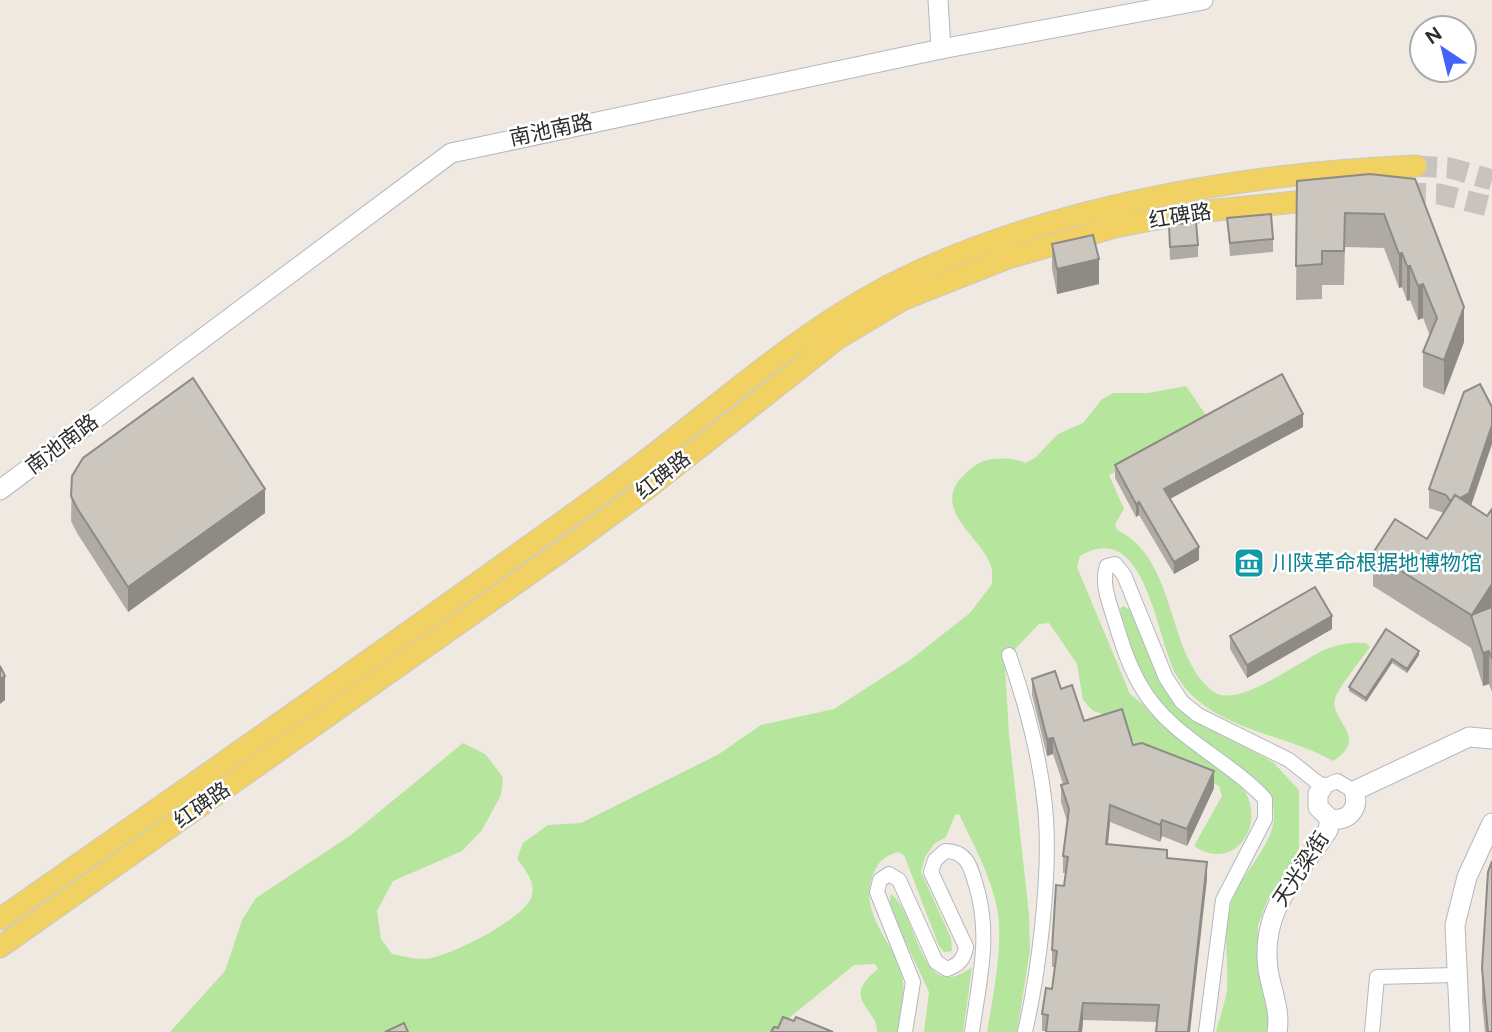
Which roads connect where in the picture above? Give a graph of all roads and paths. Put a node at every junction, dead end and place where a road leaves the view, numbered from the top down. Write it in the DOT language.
graph roads {
  1 [pos="938,0"];
  2 [pos="1203,0"];
  3 [pos="942,49"];
  4 [pos="1416,166"];
  5 [pos="1346,197"];
  6 [pos="0,490"];
  7 [pos="1009,655"];
  8 [pos="1492,739"];
  9 [pos="1322,787"];
  10 [pos="1354,791"];
  11 [pos="1331,819"];
  12 [pos="1492,823"];
  13 [pos="0,919"];
  14 [pos="0,947"];
  15 [pos="1455,975"];
  16 [pos="905,1032"];
  17 [pos="972,1032"];
  18 [pos="1025,1032"];
  19 [pos="1206,1032"];
  20 [pos="1277,1032"];
  21 [pos="1371,1032"];
  22 [pos="1460,1032"];
  1 -- 3 [label="street"];
  2 -- 3 [label="street, 南池南路"];
  3 -- 6 [label="street, 南池南路"];
  4 -- 13 [label="main road"];
  5 -- 14 [label="main road, 红碑路"];
  7 -- 18 [label="street"];
  8 -- 10 [label="street"];
  9 -- 10 [label="street"];
  9 -- 11 [label="street"];
  9 -- 19 [label="street"];
  10 -- 11 [label="street, 天光梁街"];
  11 -- 20 [label="street, 天光梁街"];
  12 -- 15 [label="street"];
  15 -- 21 [label="street"];
  15 -- 22 [label="street"];
  16 -- 17 [label="street"];
}
